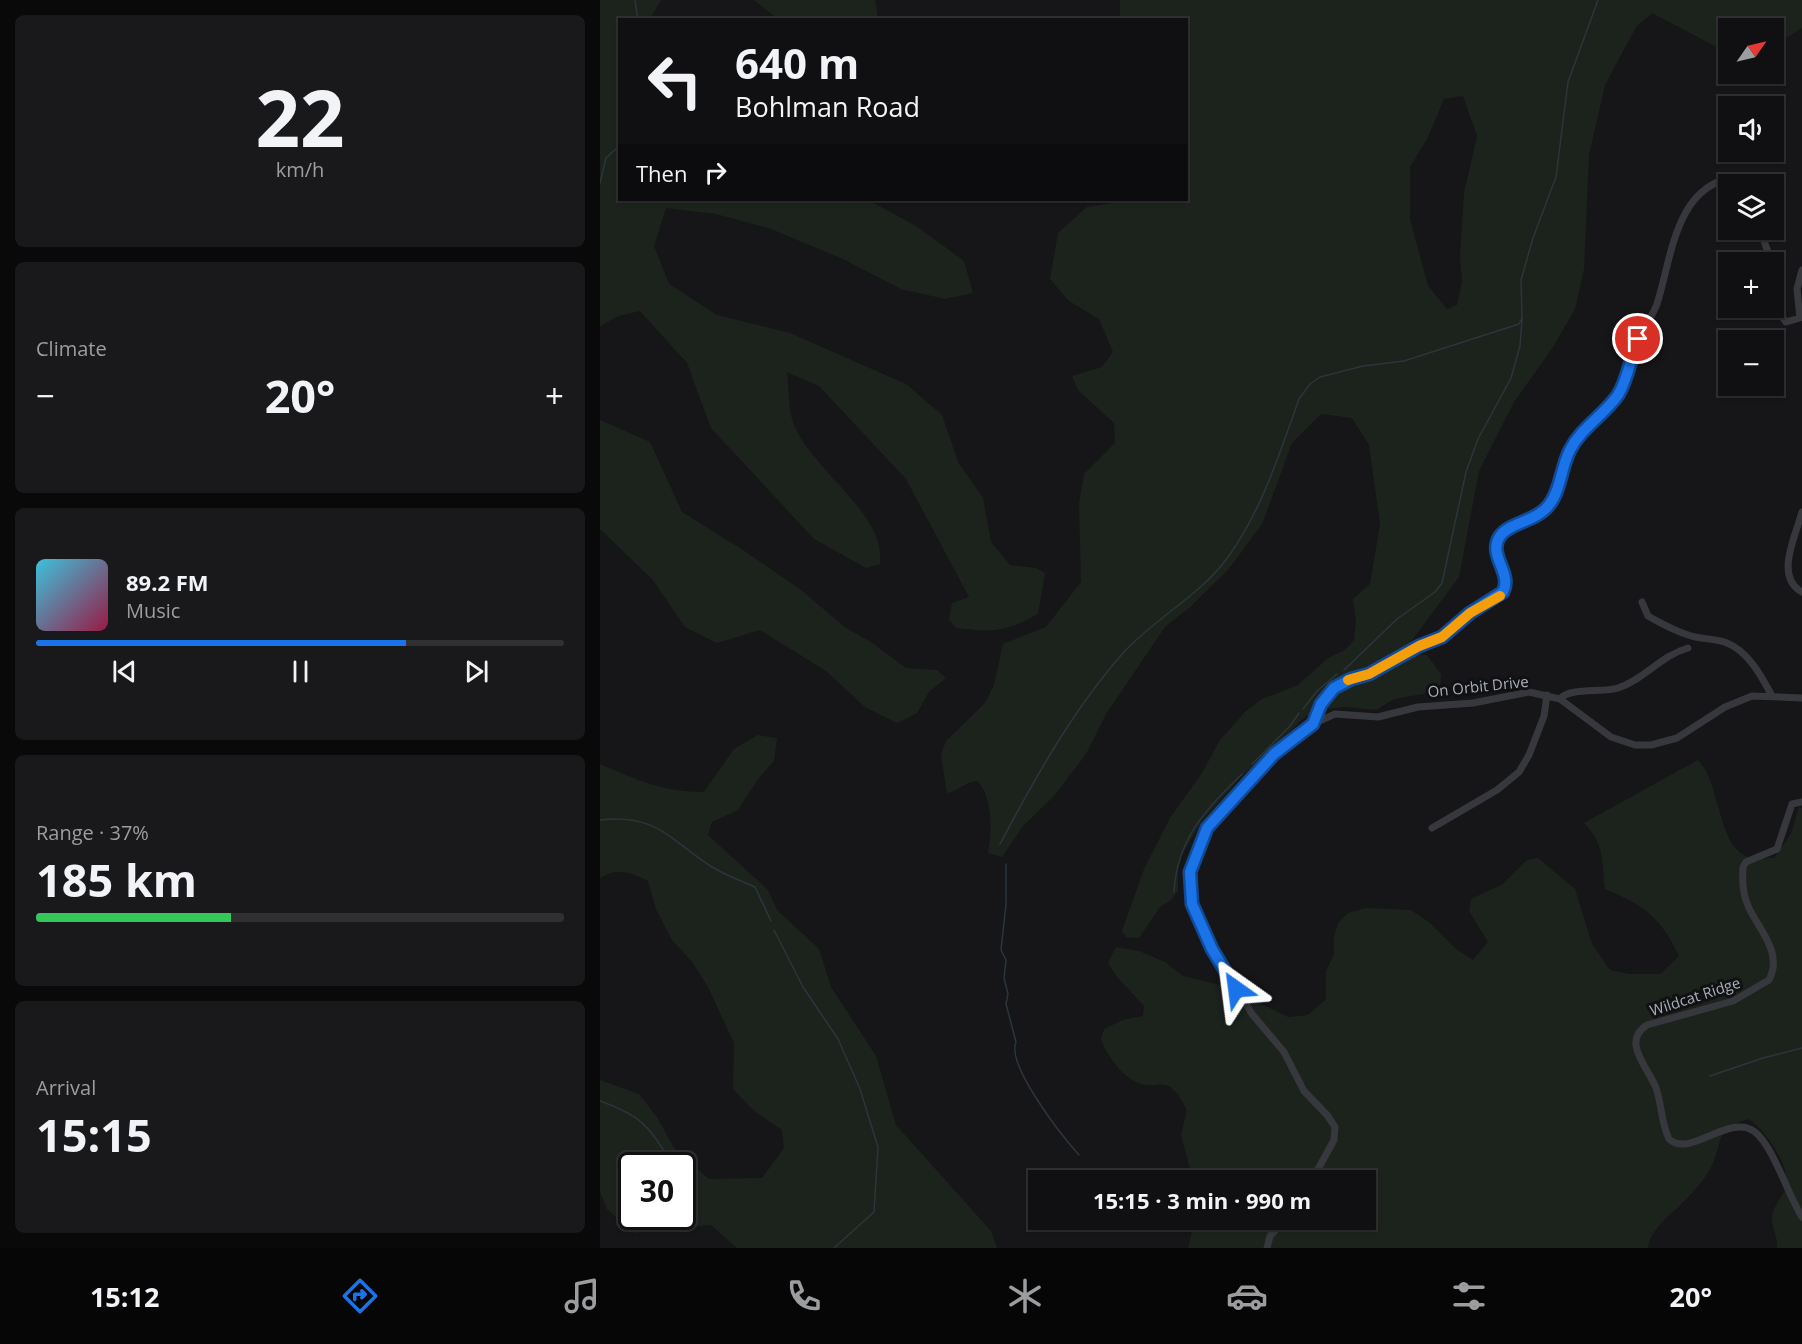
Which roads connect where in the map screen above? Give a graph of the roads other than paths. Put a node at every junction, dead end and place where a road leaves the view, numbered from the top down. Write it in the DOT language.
graph roads {
  1 [pos="1718,181"];
  2 [pos="1764,240"];
  3 [pos="1802,270"];
  4 [pos="1801,319"];
  5 [pos="1802,512"];
  6 [pos="1802,592"];
  7 [pos="1642,602"];
  8 [pos="1688,648"];
  9 [pos="1547,695"];
  10 [pos="1772,696"];
  11 [pos="1802,698"];
  12 [pos="1560,699"];
  13 [pos="1313,724"];
  14 [pos="1802,801"];
  15 [pos="1432,828"];
  16 [pos="1318,1170"];
  17 [pos="1802,1217"];
  18 [pos="1276,1230"];
  19 [pos="1267,1248"];
  1 -- 13 [label="street"];
  2 -- 4 [label="street"];
  3 -- 4 [label="street"];
  5 -- 6 [label="street"];
  7 -- 10 [label="street"];
  8 -- 12 [label="street"];
  9 -- 12 [label="street, On Orbit Drive"];
  9 -- 13 [label="street, On Orbit Drive"];
  9 -- 15 [label="street"];
  10 -- 11 [label="street, On Orbit Drive"];
  10 -- 12 [label="street, On Orbit Drive"];
  13 -- 16 [label="street"];
  14 -- 17 [label="street, Wildcat Ridge"];
  18 -- 19 [label="street"];
}
